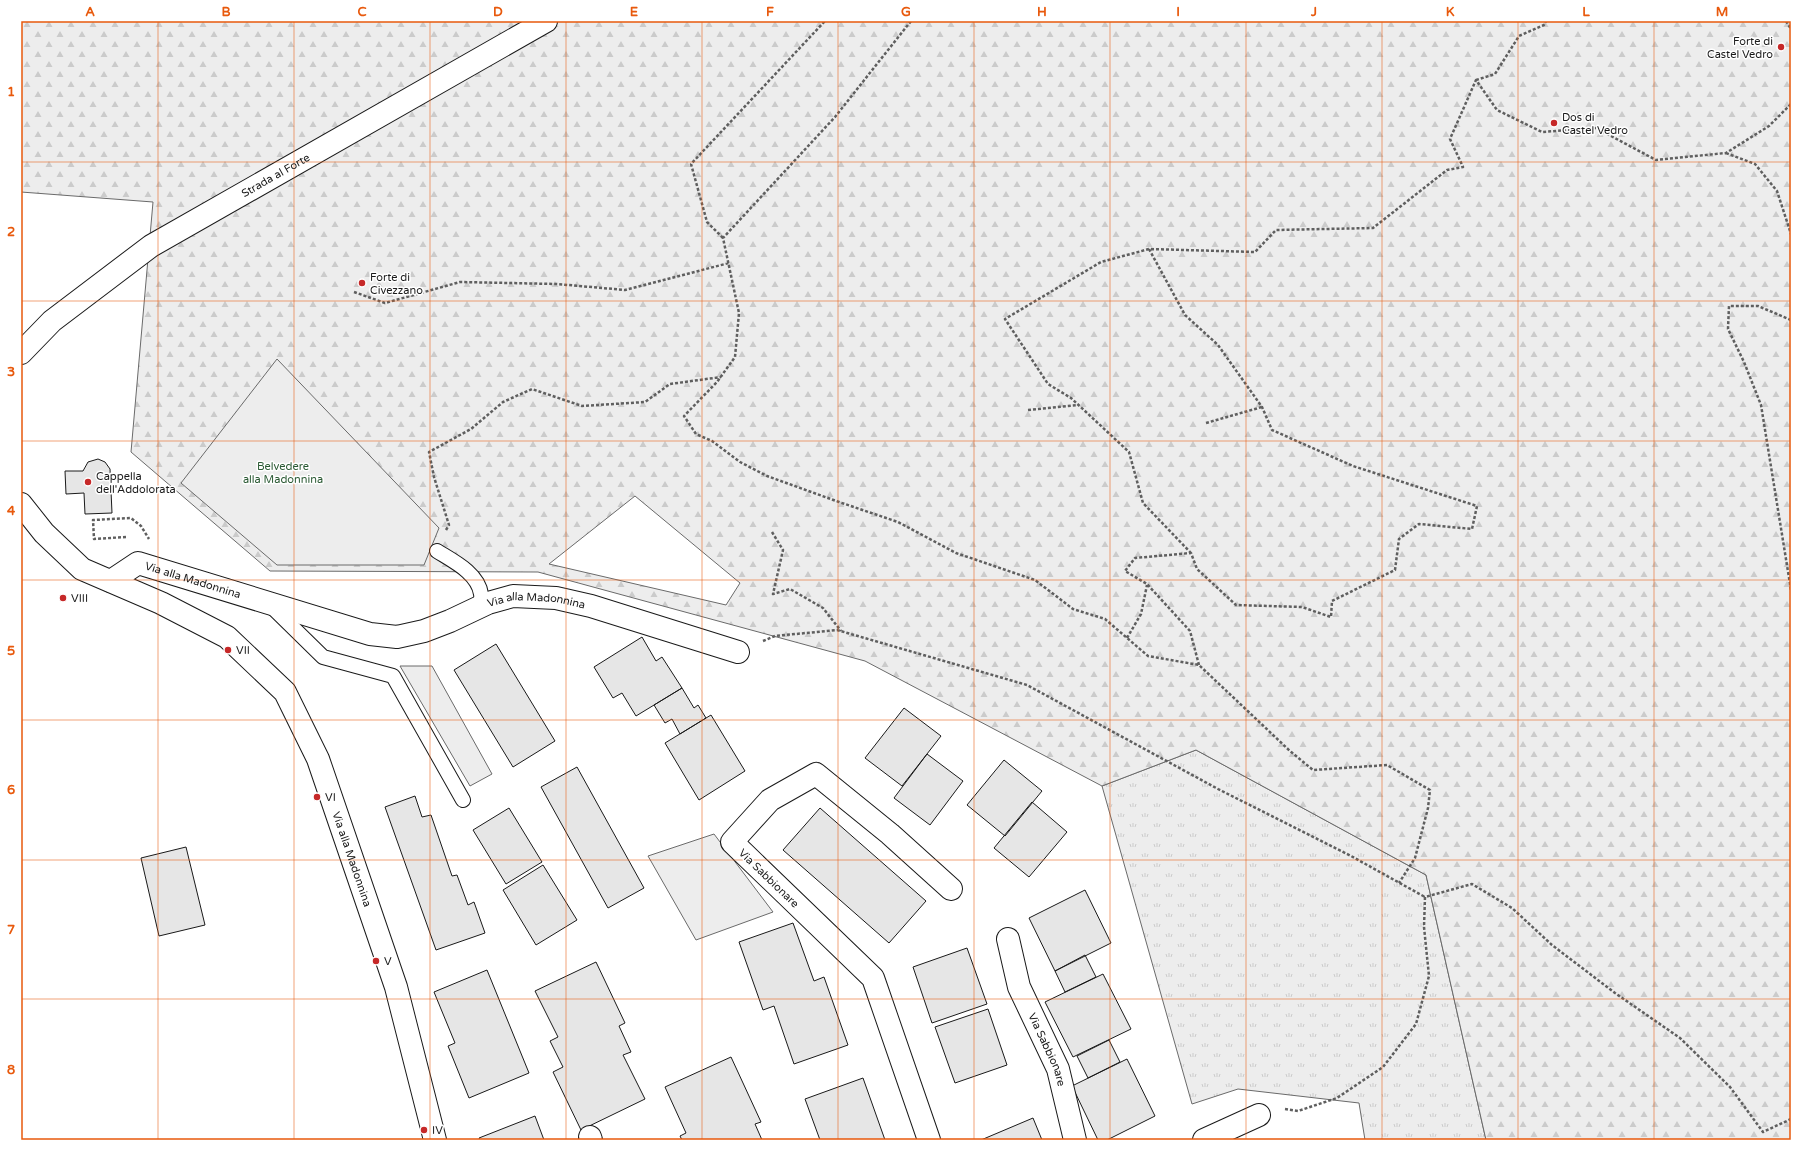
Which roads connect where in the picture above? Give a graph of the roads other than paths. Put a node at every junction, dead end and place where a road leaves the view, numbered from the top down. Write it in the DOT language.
graph roads {
  1 [pos="546,21"];
  2 [pos="21,353"];
  3 [pos="21,504"];
  4 [pos="437,551"];
  5 [pos="111,581"];
  6 [pos="268,603"];
  7 [pos="479,607"];
  8 [pos="738,652"];
  9 [pos="463,800"];
  10 [pos="951,889"];
  11 [pos="1008,939"];
  12 [pos="1259,1115"];
  13 [pos="435,1140"];
  14 [pos="929,1140"];
  15 [pos="1075,1140"];
  16 [pos="1206,1140"];
  1 -- 2 [label="street, Strada al Forte"];
  3 -- 5 [label="street, Via alla Madonnina"];
  4 -- 7 [label="lane"];
  5 -- 6 [label="street, Via alla Madonnina"];
  5 -- 13 [label="street, Via alla Madonnina"];
  6 -- 7 [label="street, Via alla Madonnina"];
  6 -- 9 [label="lane"];
  7 -- 8 [label="street, Via alla Madonnina"];
  10 -- 14 [label="street, Via Sabbionare"];
  11 -- 15 [label="street, Via Sabbionare"];
  12 -- 16 [label="street"];
}
